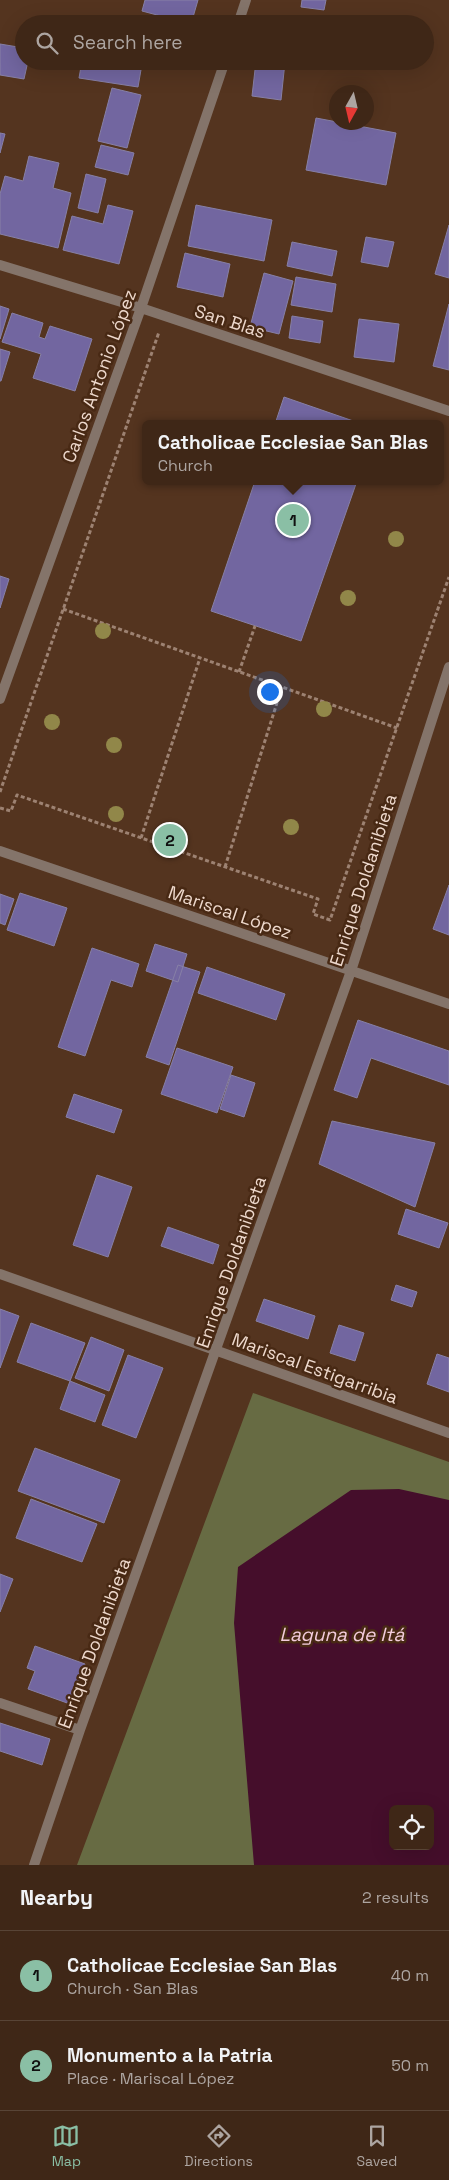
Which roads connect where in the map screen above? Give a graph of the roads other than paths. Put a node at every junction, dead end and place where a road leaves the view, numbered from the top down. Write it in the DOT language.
graph roads {
  1 [pos="246,0"];
  2 [pos="241,15"];
  3 [pos="222,70"];
  4 [pos="0,265"];
  5 [pos="141,308"];
  6 [pos="449,411"];
  7 [pos="449,667"];
  8 [pos="0,700"];
  9 [pos="0,851"];
  10 [pos="351,971"];
  11 [pos="449,1004"];
  12 [pos="0,1274"];
  13 [pos="217,1351"];
  14 [pos="449,1433"];
  15 [pos="0,1703"];
  16 [pos="80,1730"];
  17 [pos="34,1865"];
  1 -- 2 [label="street"];
  3 -- 5 [label="street, Carlos Antonio López"];
  4 -- 5 [label="street, San Blas"];
  5 -- 6 [label="street, San Blas"];
  5 -- 8 [label="street, Carlos Antonio López"];
  7 -- 10 [label="street, Enrique Doldanibieta"];
  9 -- 10 [label="street, Mariscal López"];
  10 -- 11 [label="street, Mariscal López"];
  10 -- 13 [label="street, Enrique Doldanibieta"];
  12 -- 13 [label="street, Mariscal Estigarribia"];
  13 -- 14 [label="street, Mariscal Estigarribia"];
  13 -- 16 [label="street, Enrique Doldanibieta"];
  15 -- 16 [label="street"];
  16 -- 17 [label="street, Enrique Doldanibieta"];
}
